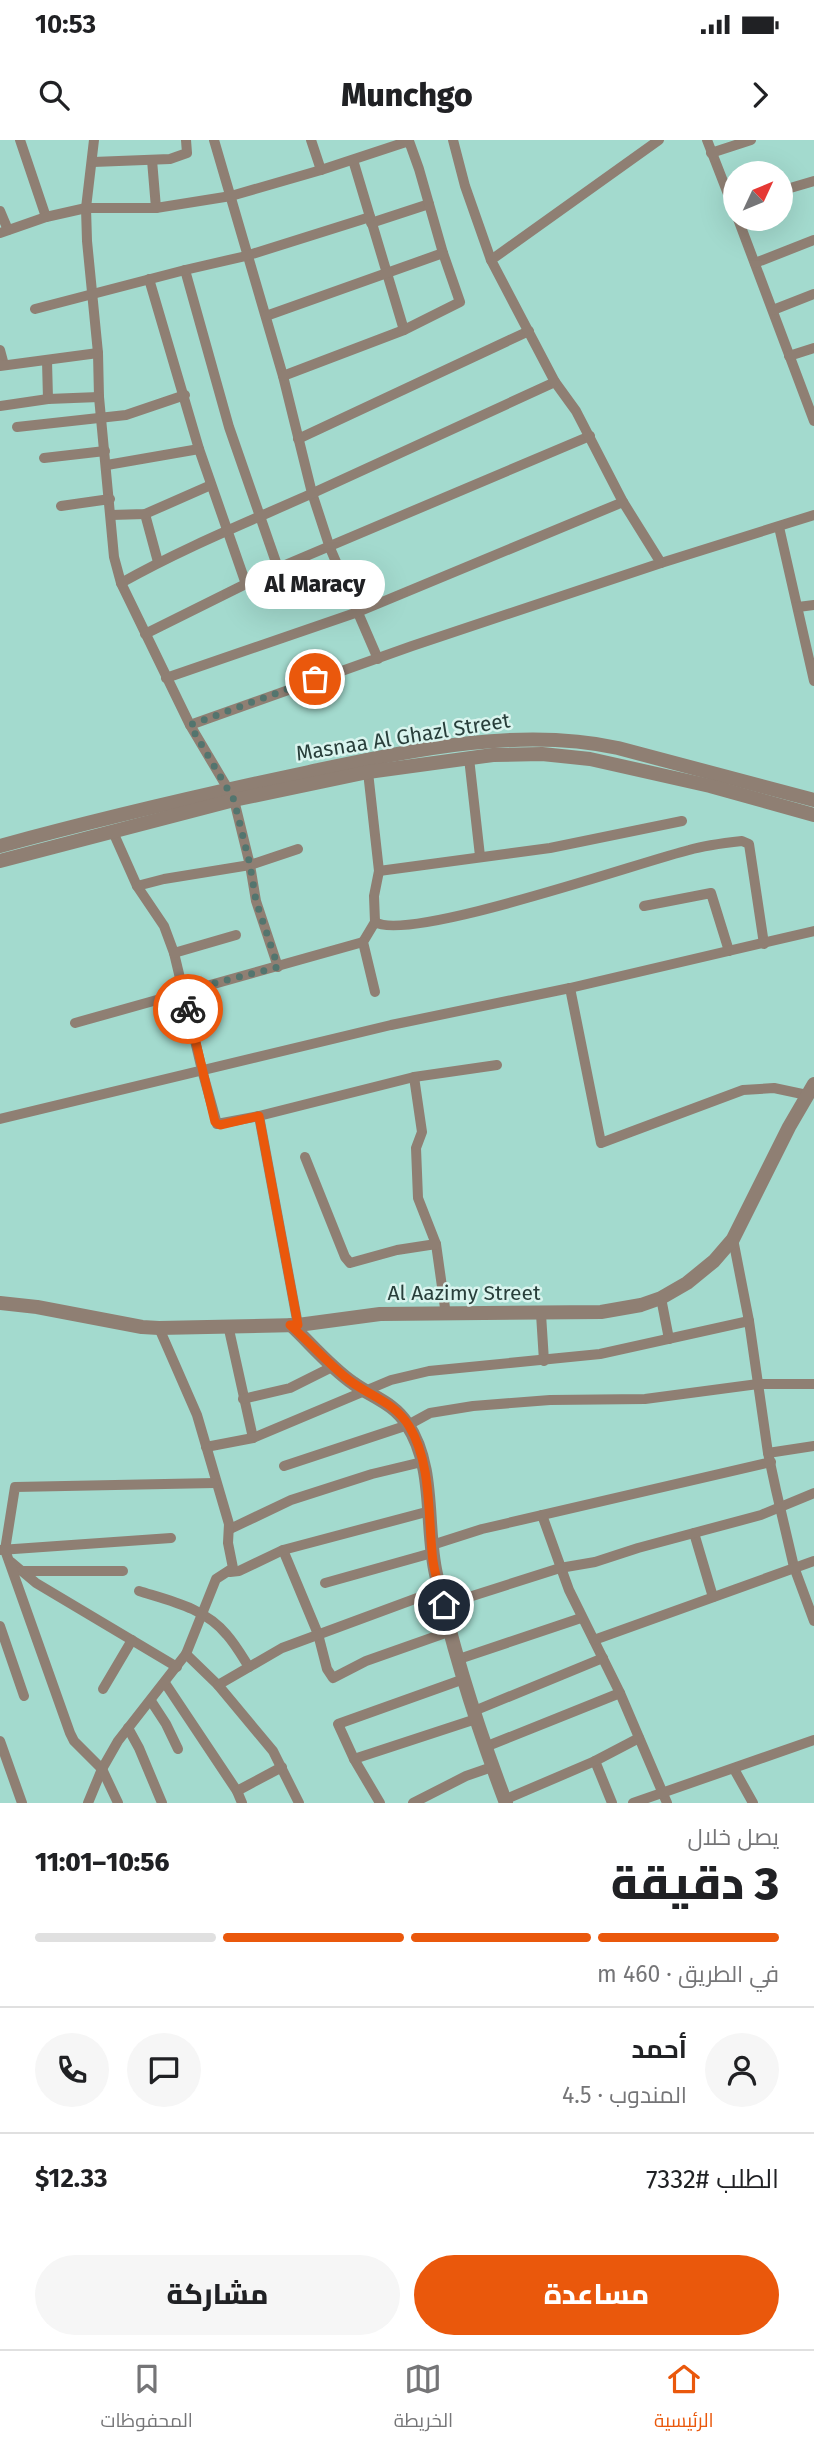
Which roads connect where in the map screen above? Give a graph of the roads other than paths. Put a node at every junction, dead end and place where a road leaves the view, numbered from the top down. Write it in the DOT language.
graph roads {
  1 [pos="20,140"];
  2 [pos="94,140"];
  3 [pos="186,140"];
  4 [pos="214,140"];
  5 [pos="311,140"];
  6 [pos="453,140"];
  7 [pos="659,140"];
  8 [pos="707,140"];
  9 [pos="751,140"];
  10 [pos="408,141"];
  11 [pos="711,153"];
  12 [pos="152,160"];
  13 [pos="353,160"];
  14 [pos="93,162"];
  15 [pos="321,170"];
  16 [pos="723,181"];
  17 [pos="814,181"];
  18 [pos="793,187"];
  19 [pos="231,196"];
  20 [pos="429,204"];
  21 [pos="86,208"];
  22 [pos="156,208"];
  23 [pos="0,211"];
  24 [pos="46,217"];
  25 [pos="370,220"];
  26 [pos="4,231"];
  27 [pos="743,231"];
  28 [pos="814,240"];
  29 [pos="443,253"];
  30 [pos="247,256"];
  31 [pos="491,260"];
  32 [pos="755,263"];
  33 [pos="185,270"];
  34 [pos="386,274"];
  35 [pos="149,279"];
  36 [pos="93,294"];
  37 [pos="814,294"];
  38 [pos="35,309"];
  39 [pos="773,310"];
  40 [pos="266,316"];
  41 [pos="404,330"];
  42 [pos="529,331"];
  43 [pos="814,348"];
  44 [pos="0,349"];
  45 [pos="98,353"];
  46 [pos="789,356"];
  47 [pos="47,361"];
  48 [pos="2,366"];
  49 [pos="283,376"];
  50 [pos="555,382"];
  51 [pos="185,395"];
  52 [pos="99,397"];
  53 [pos="48,399"];
  54 [pos="0,406"];
  55 [pos="812,406"];
  56 [pos="101,419"];
  57 [pos="814,421"];
  58 [pos="17,427"];
  59 [pos="590,436"];
  60 [pos="298,439"];
  61 [pos="199,449"];
  62 [pos="105,451"];
  63 [pos="44,458"];
  64 [pos="107,464"];
  65 [pos="211,485"];
  66 [pos="312,493"];
  67 [pos="110,499"];
  68 [pos="623,502"];
  69 [pos="61,506"];
  70 [pos="145,514"];
  71 [pos="814,515"];
  72 [pos="110,516"];
  73 [pos="259,516"];
  74 [pos="779,527"];
  75 [pos="227,529"];
  76 [pos="330,548"];
  77 [pos="158,562"];
  78 [pos="661,563"];
  79 [pos="278,568"];
  80 [pos="121,583"];
  81 [pos="246,584"];
  82 [pos="814,605"];
  83 [pos="798,607"];
  84 [pos="358,612"];
  85 [pos="145,634"];
  86 [pos="378,659"];
  87 [pos="812,665"];
  88 [pos="166,678"];
  89 [pos="814,681"];
  90 [pos="190,725"];
  91 [pos="618,748"];
  92 [pos="470,758"];
  93 [pos="615,764"];
  94 [pos="368,772"];
  95 [pos="231,795"];
  96 [pos="814,800"];
  97 [pos="814,815"];
  98 [pos="682,821"];
  99 [pos="113,832"];
  100 [pos="298,849"];
  101 [pos="0,856"];
  102 [pos="480,856"];
  103 [pos="250,865"];
  104 [pos="379,871"];
  105 [pos="137,886"];
  106 [pos="643,906"];
  107 [pos="375,922"];
  108 [pos="814,931"];
  109 [pos="236,935"];
  110 [pos="363,942"];
  111 [pos="764,944"];
  112 [pos="729,951"];
  113 [pos="174,953"];
  114 [pos="278,967"];
  115 [pos="570,988"];
  116 [pos="184,991"];
  117 [pos="375,992"];
  118 [pos="75,1023"];
  119 [pos="497,1065"];
  120 [pos="202,1070"];
  121 [pos="414,1077"];
  122 [pos="810,1090"];
  123 [pos="259,1116"];
  124 [pos="0,1119"];
  125 [pos="305,1157"];
  126 [pos="733,1238"];
  127 [pos="436,1244"];
  128 [pos="661,1298"];
  129 [pos="0,1303"];
  130 [pos="541,1314"];
  131 [pos="446,1315"];
  132 [pos="749,1321"];
  133 [pos="228,1325"];
  134 [pos="294,1325"];
  135 [pos="159,1328"];
  136 [pos="670,1339"];
  137 [pos="544,1361"];
  138 [pos="334,1366"];
  139 [pos="758,1384"];
  140 [pos="814,1384"];
  141 [pos="367,1392"];
  142 [pos="243,1399"];
  143 [pos="408,1425"];
  144 [pos="253,1438"];
  145 [pos="814,1446"];
  146 [pos="206,1447"];
  147 [pos="770,1457"];
  148 [pos="422,1462"];
  149 [pos="284,1466"];
  150 [pos="215,1483"];
  151 [pos="814,1493"];
  152 [pos="780,1508"];
  153 [pos="429,1511"];
  154 [pos="542,1515"];
  155 [pos="230,1529"];
  156 [pos="694,1534"];
  157 [pos="171,1538"];
  158 [pos="432,1549"];
  159 [pos="283,1550"];
  160 [pos="5,1553"];
  161 [pos="814,1561"];
  162 [pos="794,1567"];
  163 [pos="560,1568"];
  164 [pos="22,1571"];
  165 [pos="123,1571"];
  166 [pos="230,1572"];
  167 [pos="325,1583"];
  168 [pos="139,1591"];
  169 [pos="442,1597"];
  170 [pos="713,1597"];
  171 [pos="203,1615"];
  172 [pos="581,1618"];
  173 [pos="814,1621"];
  174 [pos="0,1626"];
  175 [pos="451,1631"];
  176 [pos="318,1634"];
  177 [pos="132,1640"];
  178 [pos="594,1640"];
  179 [pos="186,1654"];
  180 [pos="603,1658"];
  181 [pos="459,1659"];
  182 [pos="177,1667"];
  183 [pos="249,1667"];
  184 [pos="464,1678"];
  185 [pos="165,1683"];
  186 [pos="218,1685"];
  187 [pos="103,1689"];
  188 [pos="620,1693"];
  189 [pos="24,1696"];
  190 [pos="151,1701"];
  191 [pos="475,1715"];
  192 [pos="128,1728"];
  193 [pos="639,1738"];
  194 [pos="814,1740"];
  195 [pos="0,1741"];
  196 [pos="485,1747"];
  197 [pos="178,1749"];
  198 [pos="354,1759"];
  199 [pos="595,1761"];
  200 [pos="282,1767"];
  201 [pos="492,1767"];
  202 [pos="102,1769"];
  203 [pos="734,1769"];
  204 [pos="237,1791"];
  205 [pos="665,1797"];
  206 [pos="505,1801"];
  207 [pos="22,1803"];
  208 [pos="88,1803"];
  209 [pos="118,1803"];
  210 [pos="162,1803"];
  211 [pos="242,1803"];
  212 [pos="299,1803"];
  213 [pos="380,1803"];
  214 [pos="413,1803"];
  215 [pos="612,1803"];
  216 [pos="634,1803"];
  217 [pos="754,1803"];
  1 -- 24 [label="street"];
  2 -- 14 [label="street"];
  3 -- 12 [label="street"];
  4 -- 19 [label="street"];
  5 -- 15 [label="street"];
  6 -- 31 [label="street"];
  7 -- 31 [label="street"];
  8 -- 11 [label="street"];
  9 -- 11 [label="street"];
  10 -- 13 [label="street"];
  10 -- 20 [label="street"];
  11 -- 16 [label="street"];
  12 -- 14 [label="street"];
  12 -- 22 [label="street"];
  13 -- 15 [label="street"];
  13 -- 25 [label="street"];
  14 -- 21 [label="street"];
  15 -- 19 [label="street"];
  17 -- 18 [label="street"];
  19 -- 22 [label="street"];
  19 -- 30 [label="street"];
  20 -- 25 [label="street"];
  20 -- 29 [label="street"];
  21 -- 22 [label="street"];
  21 -- 24 [label="street"];
  21 -- 36 [label="street"];
  23 -- 26 [label="street"];
  24 -- 26 [label="street"];
  25 -- 30 [label="street"];
  25 -- 34 [label="street"];
  27 -- 32 [label="street"];
  28 -- 32 [label="street"];
  29 -- 34 [label="street"];
  29 -- 41 [label="street"];
  30 -- 33 [label="street"];
  30 -- 40 [label="street"];
  31 -- 42 [label="street"];
  32 -- 39 [label="street"];
  33 -- 35 [label="street"];
  33 -- 73 [label="street"];
  34 -- 40 [label="street"];
  34 -- 41 [label="street"];
  35 -- 36 [label="street"];
  35 -- 51 [label="street"];
  36 -- 38 [label="street"];
  36 -- 45 [label="street"];
  37 -- 39 [label="street"];
  39 -- 46 [label="street"];
  40 -- 49 [label="street"];
  41 -- 49 [label="street"];
  42 -- 50 [label="street"];
  42 -- 60 [label="street"];
  43 -- 46 [label="street"];
  44 -- 48 [label="street"];
  45 -- 47 [label="street"];
  45 -- 52 [label="street"];
  46 -- 55 [label="street"];
  47 -- 48 [label="street"];
  47 -- 53 [label="street"];
  49 -- 60 [label="street"];
  50 -- 59 [label="street"];
  50 -- 66 [label="street"];
  51 -- 56 [label="street"];
  51 -- 61 [label="street"];
  52 -- 53 [label="street"];
  52 -- 56 [label="street"];
  53 -- 54 [label="street"];
  55 -- 57 [label="street"];
  56 -- 58 [label="street"];
  56 -- 62 [label="street"];
  59 -- 68 [label="street"];
  59 -- 76 [label="street"];
  60 -- 66 [label="street"];
  61 -- 64 [label="street"];
  61 -- 65 [label="street"];
  62 -- 63 [label="street"];
  62 -- 64 [label="street"];
  64 -- 67 [label="street"];
  65 -- 70 [label="street"];
  65 -- 75 [label="street"];
  66 -- 73 [label="street"];
  66 -- 76 [label="street"];
  67 -- 69 [label="street"];
  67 -- 72 [label="street"];
  68 -- 78 [label="street"];
  68 -- 84 [label="street"];
  70 -- 72 [label="street"];
  70 -- 77 [label="street"];
  71 -- 74 [label="street"];
  72 -- 80 [label="street"];
  73 -- 75 [label="street"];
  73 -- 79 [label="street"];
  74 -- 78 [label="street"];
  74 -- 83 [label="street"];
  75 -- 77 [label="street"];
  75 -- 81 [label="street"];
  76 -- 79 [label="street"];
  76 -- 84 [label="street"];
  77 -- 80 [label="street"];
  78 -- 86 [label="street"];
  79 -- 81 [label="street"];
  80 -- 85 [label="street"];
  81 -- 85 [label="street"];
  82 -- 83 [label="street"];
  83 -- 87 [label="street"];
  84 -- 86 [label="street"];
  84 -- 88 [label="street"];
  85 -- 88 [label="street"];
  86 -- 90 [label="street"];
  87 -- 89 [label="street"];
  88 -- 90 [label="street"];
  90 -- 95 [label="street"];
  91 -- 93 [label="street"];
  91 -- 95 [label="street, Masnaa Al Ghazl Street"];
  91 -- 96 [label="street, Masnaa Al Ghazl Street"];
  92 -- 93 [label="street, Masnaa Al Ghazl Street"];
  92 -- 94 [label="street, Masnaa Al Ghazl Street"];
  92 -- 102 [label="street"];
  93 -- 97 [label="street, Masnaa Al Ghazl Street"];
  94 -- 95 [label="street, Masnaa Al Ghazl Street"];
  94 -- 104 [label="street"];
  95 -- 99 [label="street, Masnaa Al Ghazl Street"];
  95 -- 101 [label="street, Masnaa Al Ghazl Street"];
  95 -- 103 [label="street"];
  98 -- 102 [label="street"];
  99 -- 101 [label="street, Masnaa Al Ghazl Street"];
  99 -- 105 [label="street"];
  100 -- 103 [label="street"];
  102 -- 104 [label="street"];
  103 -- 105 [label="street"];
  103 -- 114 [label="street"];
  104 -- 107 [label="street"];
  105 -- 113 [label="street"];
  106 -- 112 [label="street"];
  107 -- 110 [label="street"];
  107 -- 111 [label="street"];
  108 -- 111 [label="street"];
  109 -- 113 [label="street"];
  110 -- 114 [label="street"];
  110 -- 117 [label="street"];
  111 -- 112 [label="street"];
  112 -- 115 [label="street"];
  113 -- 116 [label="street"];
  114 -- 116 [label="street"];
  115 -- 120 [label="street"];
  115 -- 122 [label="street"];
  116 -- 118 [label="street"];
  116 -- 120 [label="street"];
  119 -- 121 [label="street"];
  120 -- 123 [label="street"];
  120 -- 124 [label="street"];
  121 -- 123 [label="street"];
  121 -- 127 [label="street"];
  122 -- 126 [label="street, Al Aazimy Street"];
  123 -- 134 [label="street"];
  125 -- 127 [label="street"];
  126 -- 128 [label="street, Al Aazimy Street"];
  126 -- 132 [label="street"];
  127 -- 131 [label="street"];
  128 -- 130 [label="street, Al Aazimy Street"];
  128 -- 136 [label="street"];
  129 -- 135 [label="street, Al Aazimy Street"];
  130 -- 131 [label="street, Al Aazimy Street"];
  130 -- 137 [label="street"];
  131 -- 134 [label="street, Al Aazimy Street"];
  132 -- 136 [label="street"];
  132 -- 139 [label="street"];
  133 -- 134 [label="street, Al Aazimy Street"];
  133 -- 135 [label="street, Al Aazimy Street"];
  133 -- 142 [label="street"];
  134 -- 138 [label="street"];
  135 -- 146 [label="street"];
  136 -- 137 [label="street"];
  137 -- 141 [label="street"];
  138 -- 141 [label="street"];
  138 -- 142 [label="street"];
  139 -- 140 [label="street"];
  139 -- 143 [label="street"];
  139 -- 147 [label="street"];
  141 -- 143 [label="street"];
  141 -- 144 [label="street"];
  142 -- 144 [label="street"];
  143 -- 148 [label="street"];
  143 -- 149 [label="street"];
  144 -- 146 [label="street"];
  145 -- 147 [label="street"];
  146 -- 150 [label="street"];
  147 -- 152 [label="street"];
  147 -- 154 [label="street"];
  148 -- 153 [label="street"];
  148 -- 155 [label="street"];
  150 -- 155 [label="street"];
  150 -- 160 [label="street"];
  151 -- 152 [label="street"];
  152 -- 156 [label="street"];
  152 -- 162 [label="street"];
  153 -- 158 [label="street"];
  153 -- 159 [label="street"];
  154 -- 158 [label="street"];
  154 -- 163 [label="street"];
  155 -- 166 [label="street"];
  156 -- 163 [label="street"];
  156 -- 170 [label="street"];
  157 -- 160 [label="street"];
  158 -- 167 [label="street"];
  158 -- 169 [label="street"];
  159 -- 166 [label="street"];
  159 -- 176 [label="street"];
  160 -- 164 [label="street"];
  160 -- 202 [label="street"];
  161 -- 162 [label="street"];
  162 -- 170 [label="street"];
  162 -- 173 [label="street"];
  163 -- 169 [label="street"];
  163 -- 172 [label="street"];
  164 -- 165 [label="street"];
  164 -- 177 [label="street"];
  166 -- 171 [label="street"];
  168 -- 171 [label="street"];
  169 -- 175 [label="street"];
  169 -- 176 [label="street"];
  170 -- 178 [label="street"];
  171 -- 179 [label="street"];
  171 -- 183 [label="street"];
  172 -- 178 [label="street"];
  172 -- 181 [label="street"];
  174 -- 189 [label="street"];
  175 -- 176 [label="street"];
  175 -- 181 [label="street"];
  176 -- 183 [label="street"];
  177 -- 182 [label="street"];
  177 -- 187 [label="street"];
  178 -- 180 [label="street"];
  179 -- 182 [label="street"];
  179 -- 186 [label="street"];
  180 -- 188 [label="street"];
  180 -- 191 [label="street"];
  181 -- 184 [label="street"];
  182 -- 185 [label="street"];
  183 -- 186 [label="street"];
  184 -- 191 [label="street"];
  184 -- 198 [label="street"];
  185 -- 190 [label="street"];
  185 -- 204 [label="street"];
  186 -- 200 [label="street"];
  188 -- 193 [label="street"];
  188 -- 196 [label="street"];
  190 -- 192 [label="street"];
  190 -- 197 [label="street"];
  191 -- 196 [label="street"];
  191 -- 198 [label="street"];
  192 -- 202 [label="street"];
  192 -- 210 [label="street"];
  193 -- 199 [label="street"];
  193 -- 205 [label="street"];
  194 -- 203 [label="street"];
  195 -- 207 [label="street"];
  196 -- 201 [label="street"];
  198 -- 213 [label="street"];
  199 -- 206 [label="street"];
  199 -- 215 [label="street"];
  200 -- 204 [label="street"];
  200 -- 212 [label="street"];
  201 -- 206 [label="street"];
  201 -- 214 [label="street"];
  202 -- 208 [label="street"];
  202 -- 209 [label="street"];
  203 -- 205 [label="street"];
  203 -- 217 [label="street"];
  204 -- 211 [label="street"];
  205 -- 216 [label="street"];
}
